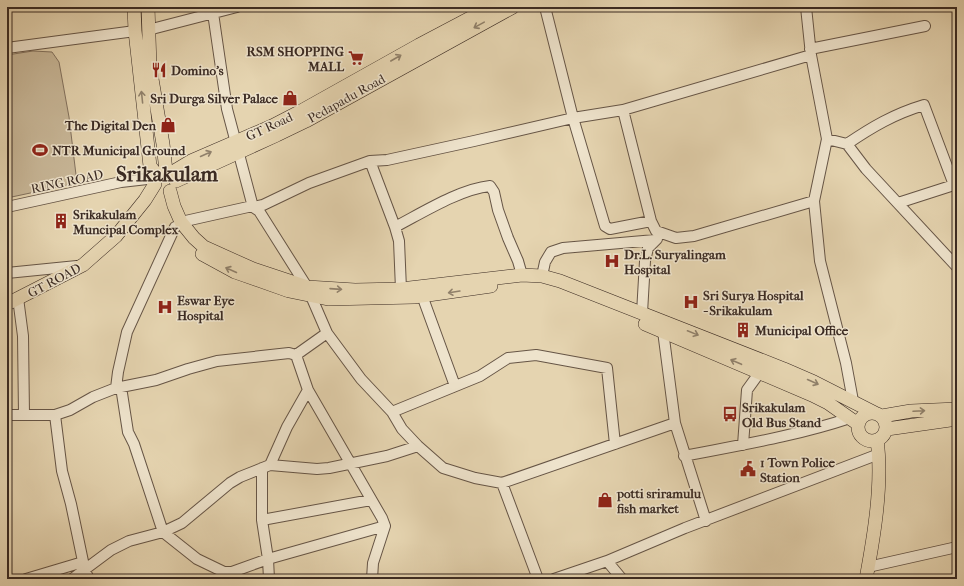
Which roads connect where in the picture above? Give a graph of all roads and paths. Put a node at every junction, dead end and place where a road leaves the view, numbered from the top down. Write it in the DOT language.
graph roads {
  1 [pos="134,7"];
  2 [pos="148,7"];
  3 [pos="237,7"];
  4 [pos="491,7"];
  5 [pos="513,7"];
  6 [pos="545,7"];
  7 [pos="806,7"];
  8 [pos="212,10"];
  9 [pos="925,26"];
  10 [pos="142,30"];
  11 [pos="7,48"];
  12 [pos="811,52"];
  13 [pos="623,110"];
  14 [pos="573,118"];
  15 [pos="827,139"];
  16 [pos="847,144"];
  17 [pos="238,147"];
  18 [pos="370,161"];
  19 [pos="164,182"];
  20 [pos="956,184"];
  21 [pos="814,201"];
  22 [pos="898,203"];
  23 [pos="7,207"];
  24 [pos="253,207"];
  25 [pos="651,221"];
  26 [pos="178,224"];
  27 [pos="395,227"];
  28 [pos="667,235"];
  29 [pos="655,240"];
  30 [pos="83,266"];
  31 [pos="957,267"];
  32 [pos="7,272"];
  33 [pos="522,275"];
  34 [pos="542,276"];
  35 [pos="402,288"];
  36 [pos="420,291"];
  37 [pos="309,292"];
  38 [pos="13,301"];
  39 [pos="642,313"];
  40 [pos="663,331"];
  41 [pos="327,334"];
  42 [pos="296,354"];
  43 [pos="760,372"];
  44 [pos="455,386"];
  45 [pos="118,388"];
  46 [pos="308,390"];
  47 [pos="852,401"];
  48 [pos="957,409"];
  49 [pos="392,412"];
  50 [pos="878,414"];
  51 [pos="7,415"];
  52 [pos="55,415"];
  53 [pos="24,416"];
  54 [pos="957,419"];
  55 [pos="854,421"];
  56 [pos="675,423"];
  57 [pos="886,429"];
  58 [pos="877,440"];
  59 [pos="615,444"];
  60 [pos="743,445"];
  61 [pos="418,446"];
  62 [pos="879,454"];
  63 [pos="684,456"];
  64 [pos="350,463"];
  65 [pos="266,466"];
  66 [pos="502,483"];
  67 [pos="371,500"];
  68 [pos="262,520"];
  69 [pos="706,520"];
  70 [pos="385,526"];
  71 [pos="164,532"];
  72 [pos="957,547"];
  73 [pos="268,558"];
  74 [pos="607,561"];
  75 [pos="86,571"];
  76 [pos="867,573"];
  77 [pos="224,576"];
  78 [pos="26,579"];
  79 [pos="72,579"];
  80 [pos="269,579"];
  81 [pos="372,579"];
  82 [pos="538,579"];
  83 [pos="554,579"];
  84 [pos="622,579"];
  1 -- 10 [label="main road"];
  2 -- 10 [label="main road"];
  3 -- 8 [label="street"];
  17 -- 4 [label="main road, GT Road, one-way"];
  5 -- 17 [label="main road, Pedapadu Road, one-way"];
  6 -- 14 [label="street"];
  7 -- 12 [label="street"];
  8 -- 10 [label="street"];
  8 -- 17 [label="street"];
  9 -- 12 [label="street"];
  10 -- 11 [label="street"];
  10 -- 19 [label="main road"];
  12 -- 13 [label="street"];
  12 -- 15 [label="street"];
  13 -- 14 [label="street"];
  13 -- 25 [label="street"];
  14 -- 18 [label="street"];
  14 -- 25 [label="street"];
  15 -- 16 [label="street"];
  15 -- 21 [label="street"];
  16 -- 20 [label="street"];
  16 -- 22 [label="street"];
  17 -- 19 [label="main road, Pedapadu Road"];
  17 -- 24 [label="street"];
  18 -- 24 [label="street"];
  18 -- 27 [label="street"];
  19 -- 23 [label="street, RING ROAD"];
  19 -- 26 [label="main road"];
  19 -- 30 [label="main road, GT ROAD"];
  20 -- 22 [label="street"];
  21 -- 28 [label="street"];
  21 -- 47 [label="street"];
  22 -- 31 [label="street"];
  24 -- 26 [label="street"];
  24 -- 37 [label="street"];
  25 -- 28 [label="street"];
  26 -- 37 [label="main road"];
  26 -- 45 [label="street"];
  27 -- 33 [label="street"];
  27 -- 35 [label="street"];
  28 -- 29 [label="street"];
  29 -- 34 [label="street"];
  29 -- 39 [label="street"];
  30 -- 32 [label="street"];
  30 -- 38 [label="main road, GT ROAD"];
  33 -- 34 [label="main road"];
  33 -- 36 [label="main road"];
  34 -- 39 [label="main road"];
  35 -- 36 [label="main road"];
  37 -- 35 [label="main road, one-way"];
  36 -- 37 [label="main road"];
  40 -- 36 [label="main road, one-way"];
  36 -- 44 [label="street"];
  37 -- 41 [label="street"];
  38 -- 53 [label="street"];
  39 -- 47 [label="main road, one-way"];
  43 -- 40 [label="main road, one-way"];
  40 -- 56 [label="street"];
  41 -- 42 [label="street"];
  41 -- 49 [label="street"];
  42 -- 45 [label="street"];
  42 -- 46 [label="street"];
  43 -- 55 [label="main road"];
  43 -- 60 [label="street"];
  44 -- 49 [label="street"];
  44 -- 59 [label="street"];
  45 -- 52 [label="street"];
  45 -- 71 [label="street"];
  46 -- 64 [label="street"];
  46 -- 65 [label="street"];
  47 -- 50 [label="main road"];
  50 -- 48 [label="main road, one-way"];
  49 -- 61 [label="street"];
  50 -- 55 [label="main road"];
  50 -- 57 [label="main road"];
  51 -- 53 [label="street"];
  52 -- 53 [label="street"];
  52 -- 75 [label="street"];
  54 -- 57 [label="main road"];
  55 -- 58 [label="main road"];
  55 -- 60 [label="street"];
  56 -- 59 [label="street"];
  56 -- 63 [label="street"];
  57 -- 58 [label="main road"];
  58 -- 62 [label="main road"];
  59 -- 66 [label="street"];
  60 -- 63 [label="street"];
  61 -- 64 [label="street"];
  61 -- 66 [label="street"];
  62 -- 69 [label="street"];
  62 -- 76 [label="main road"];
  63 -- 69 [label="street"];
  64 -- 65 [label="street"];
  64 -- 67 [label="street"];
  65 -- 68 [label="street"];
  65 -- 71 [label="street"];
  66 -- 82 [label="street"];
  67 -- 68 [label="street"];
  67 -- 70 [label="street"];
  68 -- 73 [label="street"];
  69 -- 74 [label="street"];
  70 -- 73 [label="street"];
  70 -- 81 [label="street"];
  71 -- 75 [label="street"];
  71 -- 77 [label="street"];
  72 -- 76 [label="street"];
  73 -- 77 [label="street"];
  73 -- 80 [label="street"];
  74 -- 83 [label="street"];
  74 -- 84 [label="street"];
  75 -- 78 [label="street"];
  75 -- 79 [label="street"];
}
